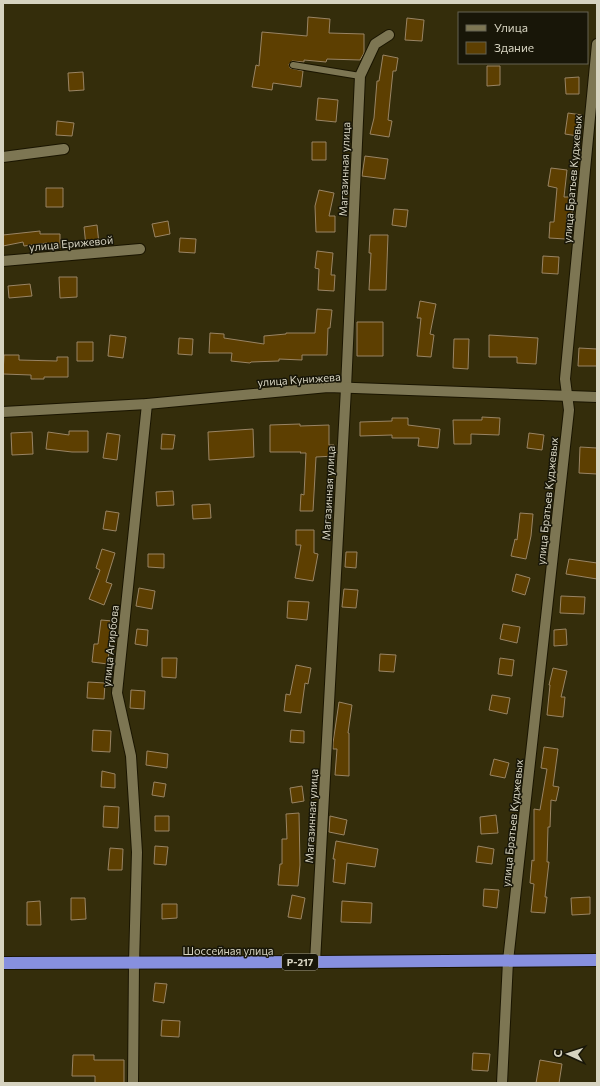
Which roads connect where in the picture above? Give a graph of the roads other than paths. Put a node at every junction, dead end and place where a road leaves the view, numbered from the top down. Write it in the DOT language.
graph roads {
  1 [pos="389,35"];
  2 [pos="597,44"];
  3 [pos="293,65"];
  4 [pos="360,76"];
  5 [pos="64,149"];
  6 [pos="3,157"];
  7 [pos="140,249"];
  8 [pos="3,261"];
  9 [pos="346,388"];
  10 [pos="567,396"];
  11 [pos="597,398"];
  12 [pos="147,404"];
  13 [pos="3,412"];
  14 [pos="597,960"];
  15 [pos="508,961"];
  16 [pos="315,962"];
  17 [pos="3,963"];
  18 [pos="134,963"];
  19 [pos="133,1083"];
  20 [pos="502,1083"];
  1 -- 4 [label="street, Магазинная улица"];
  2 -- 10 [label="street, улица Братьев Куджевых"];
  3 -- 4 [label="lane"];
  4 -- 9 [label="street, Магазинная улица"];
  5 -- 6 [label="street"];
  7 -- 8 [label="street, улица Ерижевой"];
  9 -- 10 [label="street, улица Кунижева"];
  9 -- 12 [label="street, улица Кунижева"];
  9 -- 16 [label="street, Магазинная улица"];
  10 -- 11 [label="street, улица Кунижева"];
  10 -- 15 [label="street, улица Братьев Куджевых"];
  12 -- 13 [label="street, улица Кунижева"];
  12 -- 18 [label="street, улица Агирбова"];
  14 -- 15 [label="highway, Шоссейная улица / Р-217"];
  15 -- 16 [label="highway, Шоссейная улица / Р-217"];
  15 -- 20 [label="street, улица Братьев Куджевых"];
  16 -- 18 [label="highway, Шоссейная улица / Р-217"];
  17 -- 18 [label="highway, Шоссейная улица / Р-217"];
  18 -- 19 [label="street, улица Агирбова"];
}
